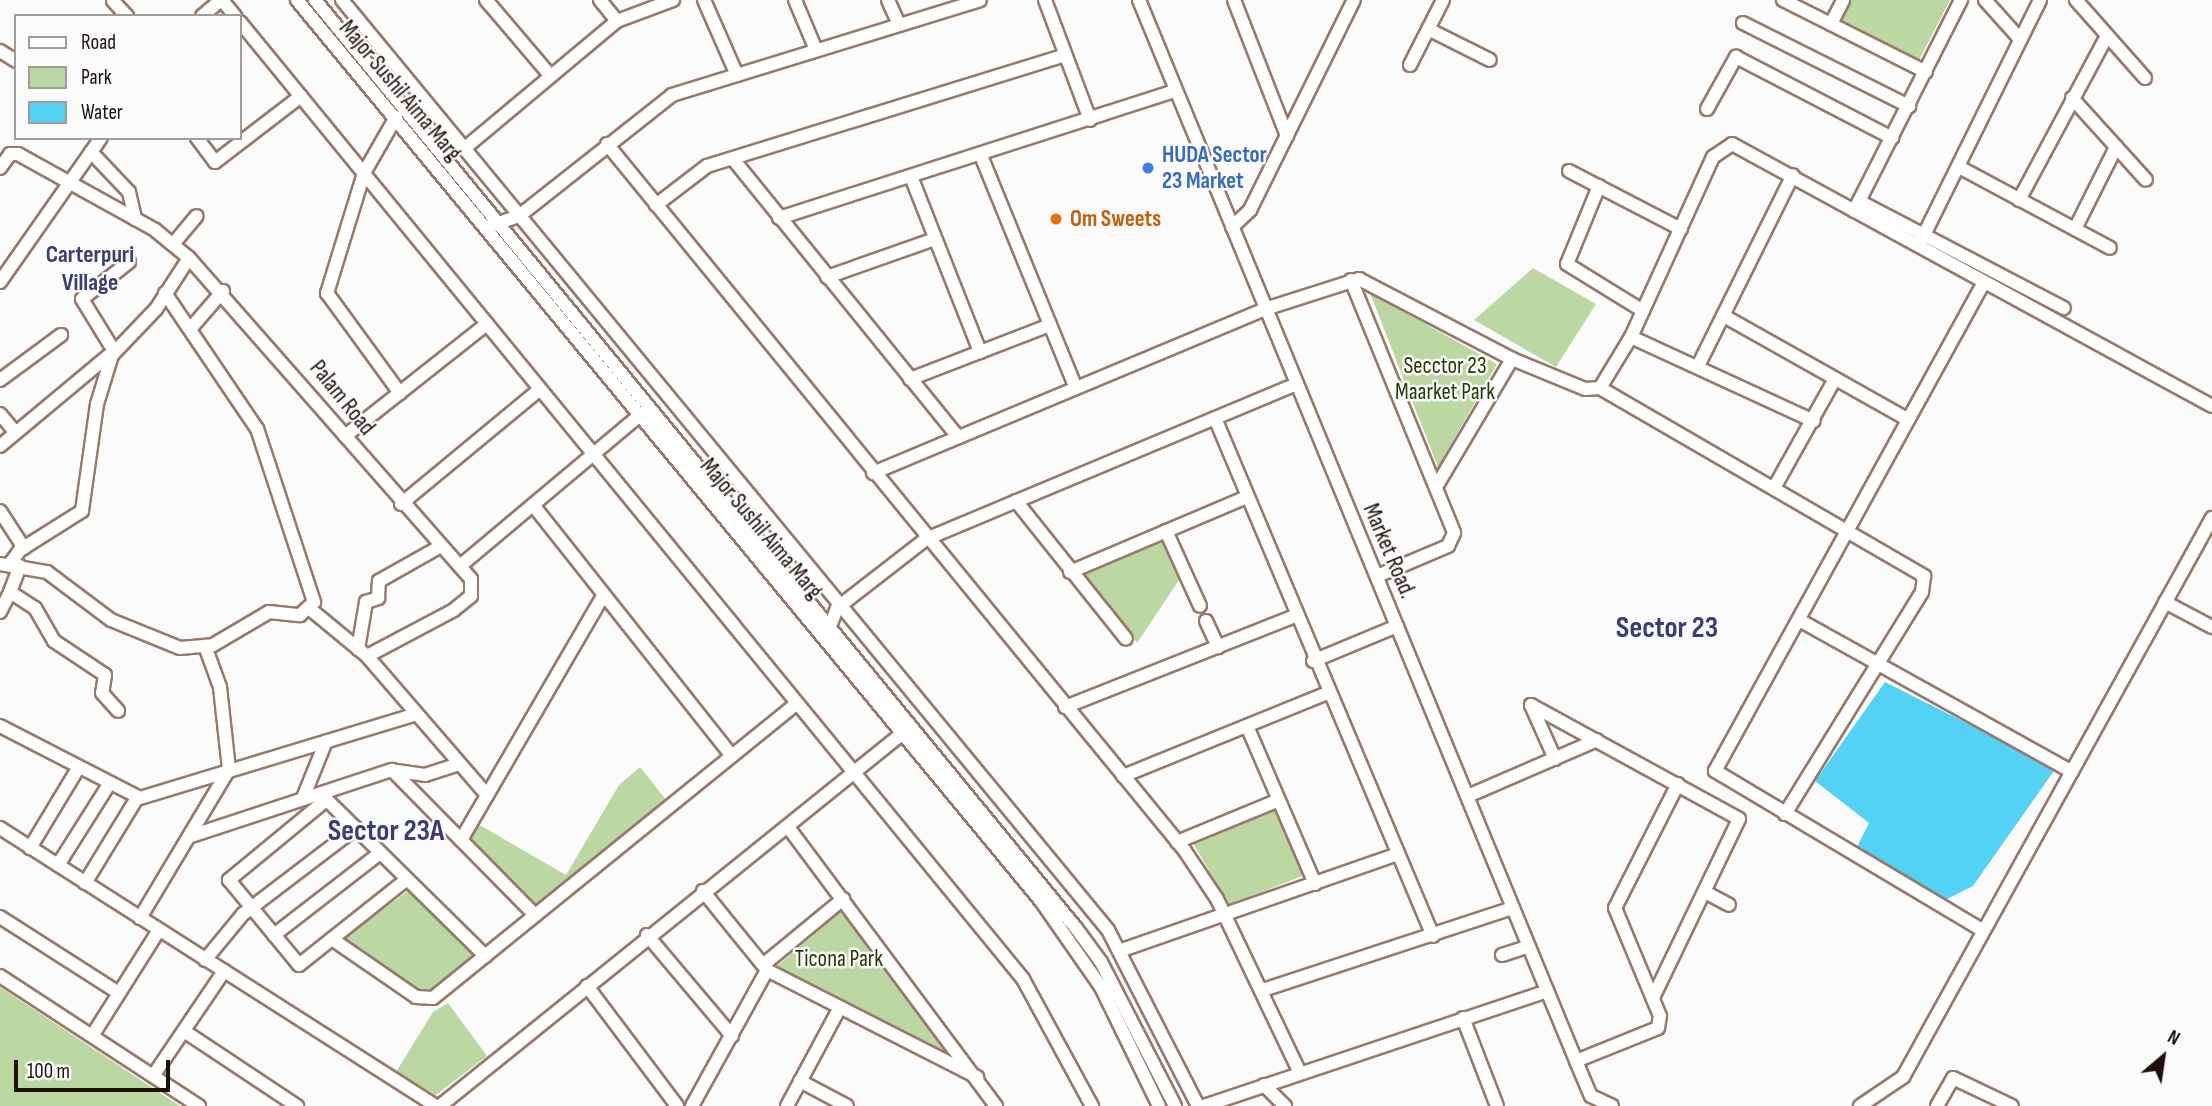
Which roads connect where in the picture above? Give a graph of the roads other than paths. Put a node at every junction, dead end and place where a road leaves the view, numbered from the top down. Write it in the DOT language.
graph roads {
  1 [pos="222,0"];
  2 [pos="298,0"];
  3 [pos="315,0"];
  4 [pos="342,0"];
  5 [pos="486,0"];
  6 [pos="600,0"];
  7 [pos="673,0"];
  8 [pos="704,0"];
  9 [pos="795,0"];
  10 [pos="888,0"];
  11 [pos="980,0"];
  12 [pos="1045,0"];
  13 [pos="1139,0"];
  14 [pos="1235,0"];
  15 [pos="1354,0"];
  16 [pos="1443,0"];
  17 [pos="1783,0"];
  18 [pos="1843,0"];
  19 [pos="1961,0"];
  20 [pos="1985,0"];
  21 [pos="2040,0"];
  22 [pos="2076,0"];
  23 [pos="113,1"];
  24 [pos="125,14"];
  25 [pos="204,14"];
  26 [pos="233,14"];
  27 [pos="617,21"];
  28 [pos="1743,23"];
  29 [pos="242,24"];
  30 [pos="1831,24"];
  31 [pos="899,25"];
  32 [pos="1428,29"];
  33 [pos="2107,36"];
  34 [pos="2020,39"];
  35 [pos="816,50"];
  36 [pos="1065,55"];
  37 [pos="1490,60"];
  38 [pos="1409,65"];
  39 [pos="1926,72"];
  40 [pos="549,74"];
  41 [pos="737,75"];
  42 [pos="2145,78"];
  43 [pos="1174,91"];
  44 [pos="301,96"];
  45 [pos="2072,99"];
  46 [pos="1909,106"];
  47 [pos="1707,109"];
  48 [pos="396,117"];
  49 [pos="1090,120"];
  50 [pos="1287,136"];
  51 [pos="1892,138"];
  52 [pos="100,140"];
  53 [pos="198,140"];
  54 [pos="607,144"];
  55 [pos="2116,147"];
  56 [pos="465,148"];
  57 [pos="91,152"];
  58 [pos="982,158"];
  59 [pos="733,159"];
  60 [pos="1959,167"];
  61 [pos="0,168"];
  62 [pos="1569,171"];
  63 [pos="363,173"];
  64 [pos="1793,174"];
  65 [pos="912,179"];
  66 [pos="2146,180"];
  67 [pos="69,184"];
  68 [pos="1599,186"];
  69 [pos="2019,200"];
  70 [pos="656,205"];
  71 [pos="1857,206"];
  72 [pos="198,216"];
  73 [pos="518,217"];
  74 [pos="779,218"];
  75 [pos="135,219"];
  76 [pos="491,226"];
  77 [pos="1232,227"];
  78 [pos="1681,229"];
  79 [pos="2075,229"];
  80 [pos="935,239"];
  81 [pos="1921,240"];
  82 [pos="504,242"];
  83 [pos="174,243"];
  84 [pos="2110,248"];
  85 [pos="189,258"];
  86 [pos="129,262"];
  87 [pos="827,277"];
  88 [pos="1351,280"];
  89 [pos="0,282"];
  90 [pos="1984,282"];
  91 [pos="223,291"];
  92 [pos="165,293"];
  93 [pos="2064,308"];
  94 [pos="1265,309"];
  95 [pos="1643,311"];
  96 [pos="1724,316"];
  97 [pos="487,324"];
  98 [pos="1050,325"];
  99 [pos="191,328"];
  100 [pos="61,335"];
  101 [pos="1631,337"];
  102 [pos="114,351"];
  103 [pos="979,352"];
  104 [pos="1512,359"];
  105 [pos="1698,366"];
  106 [pos="910,379"];
  107 [pos="1835,379"];
  108 [pos="0,380"];
  109 [pos="1296,384"];
  110 [pos="1076,388"];
  111 [pos="1600,388"];
  112 [pos="540,389"];
  113 [pos="400,393"];
  114 [pos="2212,406"];
  115 [pos="0,414"];
  116 [pos="639,416"];
  117 [pos="1215,418"];
  118 [pos="1908,419"];
  119 [pos="1814,421"];
  120 [pos="15,432"];
  121 [pos="345,436"];
  122 [pos="958,437"];
  123 [pos="0,446"];
  124 [pos="593,454"];
  125 [pos="873,473"];
  126 [pos="1436,487"];
  127 [pos="1774,488"];
  128 [pos="1247,497"];
  129 [pos="1016,501"];
  130 [pos="401,504"];
  131 [pos="533,505"];
  132 [pos="0,511"];
  133 [pos="2212,518"];
  134 [pos="1851,529"];
  135 [pos="1166,531"];
  136 [pos="926,539"];
  137 [pos="441,546"];
  138 [pos="24,548"];
  139 [pos="10,565"];
  140 [pos="460,566"];
  141 [pos="1070,572"];
  142 [pos="1377,576"];
  143 [pos="10,593"];
  144 [pos="603,596"];
  145 [pos="2165,602"];
  146 [pos="1200,606"];
  147 [pos="839,607"];
  148 [pos="811,608"];
  149 [pos="310,609"];
  150 [pos="0,612"];
  151 [pos="1295,616"];
  152 [pos="1206,621"];
  153 [pos="1801,621"];
  154 [pos="1397,626"];
  155 [pos="2212,627"];
  156 [pos="829,629"];
  157 [pos="1126,639"];
  158 [pos="205,646"];
  159 [pos="1218,646"];
  160 [pos="363,653"];
  161 [pos="1313,661"];
  162 [pos="1880,663"];
  163 [pos="1327,694"];
  164 [pos="796,704"];
  165 [pos="1065,707"];
  166 [pos="118,710"];
  167 [pos="413,715"];
  168 [pos="0,726"];
  169 [pos="1247,726"];
  170 [pos="907,729"];
  171 [pos="1597,740"];
  172 [pos="326,741"];
  173 [pos="732,756"];
  174 [pos="1555,759"];
  175 [pos="458,764"];
  176 [pos="229,769"];
  177 [pos="77,770"];
  178 [pos="394,771"];
  179 [pos="2072,772"];
  180 [pos="853,774"];
  181 [pos="1123,776"];
  182 [pos="1678,784"];
  183 [pos="108,786"];
  184 [pos="1470,794"];
  185 [pos="323,796"];
  186 [pos="487,796"];
  187 [pos="137,798"];
  188 [pos="303,798"];
  189 [pos="1279,800"];
  190 [pos="1785,814"];
  191 [pos="788,827"];
  192 [pos="0,828"];
  193 [pos="356,828"];
  194 [pos="191,835"];
  195 [pos="461,840"];
  196 [pos="1177,842"];
  197 [pos="30,848"];
  198 [pos="380,853"];
  199 [pos="1397,854"];
  200 [pos="58,865"];
  201 [pos="407,879"];
  202 [pos="85,883"];
  203 [pos="1315,884"];
  204 [pos="703,891"];
  205 [pos="1705,892"];
  206 [pos="843,899"];
  207 [pos="1729,905"];
  208 [pos="250,907"];
  209 [pos="1513,908"];
  210 [pos="535,915"];
  211 [pos="1225,915"];
  212 [pos="0,916"];
  213 [pos="140,918"];
  214 [pos="159,930"];
  215 [pos="1983,930"];
  216 [pos="274,934"];
  217 [pos="647,935"];
  218 [pos="1433,936"];
  219 [pos="332,939"];
  220 [pos="1529,946"];
  221 [pos="1122,950"];
  222 [pos="1502,955"];
  223 [pos="485,956"];
  224 [pos="205,960"];
  225 [pos="765,967"];
  226 [pos="224,971"];
  227 [pos="0,976"];
  228 [pos="587,986"];
  229 [pos="1263,990"];
  230 [pos="1547,991"];
  231 [pos="119,993"];
  232 [pos="1653,998"];
  233 [pos="840,1007"];
  234 [pos="1463,1018"];
  235 [pos="184,1031"];
  236 [pos="92,1036"];
  237 [pos="732,1036"];
  238 [pos="1576,1062"];
  239 [pos="1300,1073"];
  240 [pos="153,1076"];
  241 [pos="981,1079"];
  242 [pos="800,1081"];
  243 [pos="1264,1084"];
  244 [pos="1593,1101"];
  245 [pos="990,1102"];
  246 [pos="1491,1104"];
  247 [pos="1199,1105"];
  248 [pos="199,1106"];
  249 [pos="298,1106"];
  250 [pos="438,1106"];
  251 [pos="677,1106"];
  252 [pos="692,1106"];
  253 [pos="787,1106"];
  254 [pos="847,1106"];
  255 [pos="1092,1106"];
  256 [pos="1159,1106"];
  257 [pos="1175,1106"];
  258 [pos="1285,1106"];
  259 [pos="1612,1106"];
  260 [pos="1860,1106"];
  261 [pos="1937,1106"];
  262 [pos="2012,1106"];
  1 -- 25 [label="street"];
  1 -- 26 [label="street"];
  2 -- 48 [label="street, Major Sushil Aima Marg"];
  3 -- 76 [label="street, Major Sushil Aima Marg"];
  4 -- 56 [label="street"];
  5 -- 40 [label="street"];
  6 -- 27 [label="street"];
  7 -- 27 [label="street"];
  8 -- 41 [label="street"];
  9 -- 35 [label="street"];
  10 -- 31 [label="street"];
  11 -- 31 [label="street"];
  12 -- 36 [label="street"];
  13 -- 43 [label="street, Market Road."];
  14 -- 50 [label="street"];
  15 -- 50 [label="street"];
  16 -- 32 [label="street"];
  17 -- 30 [label="street"];
  18 -- 30 [label="street"];
  19 -- 39 [label="street"];
  20 -- 34 [label="street"];
  21 -- 34 [label="street"];
  22 -- 33 [label="street"];
  23 -- 24 [label="street"];
  27 -- 40 [label="street"];
  28 -- 46 [label="street"];
  29 -- 44 [label="street"];
  30 -- 39 [label="street"];
  31 -- 35 [label="street"];
  32 -- 37 [label="street"];
  32 -- 38 [label="street"];
  33 -- 42 [label="street"];
  33 -- 45 [label="street"];
  34 -- 60 [label="street"];
  35 -- 41 [label="street"];
  36 -- 49 [label="street"];
  36 -- 59 [label="street"];
  39 -- 46 [label="street"];
  40 -- 56 [label="street"];
  41 -- 54 [label="street"];
  43 -- 49 [label="street"];
  43 -- 77 [label="street, Market Road."];
  44 -- 53 [label="street"];
  44 -- 63 [label="street"];
  45 -- 55 [label="street"];
  45 -- 69 [label="street"];
  46 -- 51 [label="street"];
  47 -- 51 [label="street"];
  48 -- 63 [label="street"];
  48 -- 76 [label="street, Major Sushil Aima Marg"];
  49 -- 58 [label="street"];
  50 -- 77 [label="street"];
  51 -- 71 [label="street"];
  52 -- 57 [label="street"];
  54 -- 70 [label="street"];
  54 -- 73 [label="street"];
  55 -- 66 [label="street"];
  55 -- 79 [label="street"];
  56 -- 73 [label="street"];
  57 -- 67 [label="street"];
  57 -- 75 [label="street"];
  58 -- 65 [label="street"];
  58 -- 98 [label="street"];
  59 -- 70 [label="street"];
  59 -- 74 [label="street"];
  60 -- 69 [label="street"];
  60 -- 81 [label="street"];
  61 -- 67 [label="street, Palam Road"];
  62 -- 68 [label="street"];
  63 -- 97 [label="street"];
  63 -- 113 [label="street"];
  64 -- 71 [label="street"];
  64 -- 78 [label="street"];
  64 -- 96 [label="street"];
  65 -- 74 [label="street"];
  65 -- 80 [label="street"];
  67 -- 75 [label="street, Palam Road"];
  67 -- 89 [label="street"];
  68 -- 78 [label="street"];
  68 -- 95 [label="street"];
  69 -- 79 [label="street"];
  70 -- 125 [label="street"];
  71 -- 81 [label="street"];
  72 -- 83 [label="street"];
  73 -- 76 [label="street"];
  73 -- 82 [label="street"];
  73 -- 147 [label="street"];
  74 -- 87 [label="street"];
  75 -- 83 [label="street, Palam Road"];
  76 -- 82 [label="street, Major Sushil Aima Marg"];
  77 -- 94 [label="street, Market Road."];
  78 -- 95 [label="street"];
  79 -- 84 [label="street"];
  80 -- 87 [label="street"];
  80 -- 103 [label="street"];
  81 -- 90 [label="street"];
  81 -- 93 [label="street"];
  82 -- 116 [label="street, Major Sushil Aima Marg"];
  82 -- 148 [label="street, Major Sushil Aima Marg"];
  83 -- 85 [label="street, Palam Road"];
  85 -- 91 [label="street, Palam Road"];
  85 -- 92 [label="street"];
  86 -- 102 [label="street"];
  87 -- 106 [label="street"];
  88 -- 94 [label="street"];
  88 -- 104 [label="street"];
  88 -- 126 [label="street"];
  90 -- 114 [label="street"];
  90 -- 118 [label="street"];
  91 -- 99 [label="street"];
  91 -- 121 [label="street, Palam Road"];
  92 -- 99 [label="street"];
  92 -- 102 [label="street"];
  94 -- 109 [label="street, Market Road."];
  94 -- 110 [label="street"];
  95 -- 101 [label="street"];
  96 -- 105 [label="street"];
  96 -- 107 [label="street"];
  97 -- 112 [label="street"];
  97 -- 113 [label="street"];
  98 -- 103 [label="street"];
  98 -- 110 [label="street"];
  99 -- 149 [label="street"];
  100 -- 108 [label="street"];
  101 -- 105 [label="street"];
  101 -- 111 [label="street"];
  102 -- 120 [label="street"];
  102 -- 138 [label="street"];
  103 -- 106 [label="street"];
  104 -- 111 [label="street"];
  104 -- 126 [label="street"];
  105 -- 119 [label="street"];
  106 -- 122 [label="street"];
  107 -- 118 [label="street"];
  107 -- 119 [label="street"];
  109 -- 117 [label="street"];
  109 -- 142 [label="street, Market Road."];
  110 -- 122 [label="street"];
  111 -- 127 [label="street"];
  112 -- 124 [label="street"];
  112 -- 130 [label="street"];
  113 -- 121 [label="street"];
  115 -- 120 [label="street"];
  116 -- 124 [label="street"];
  116 -- 170 [label="street, Major Sushil Aima Marg"];
  117 -- 128 [label="street"];
  117 -- 129 [label="street"];
  118 -- 134 [label="street"];
  119 -- 127 [label="street"];
  120 -- 123 [label="street"];
  121 -- 130 [label="street, Palam Road"];
  122 -- 125 [label="street"];
  124 -- 131 [label="street"];
  124 -- 164 [label="street"];
  125 -- 136 [label="street"];
  126 -- 142 [label="street"];
  127 -- 134 [label="street"];
  128 -- 135 [label="street"];
  128 -- 151 [label="street"];
  129 -- 136 [label="street"];
  129 -- 141 [label="street"];
  130 -- 137 [label="street, Palam Road"];
  131 -- 140 [label="street"];
  131 -- 144 [label="street"];
  132 -- 138 [label="street"];
  133 -- 145 [label="street"];
  134 -- 153 [label="street"];
  134 -- 162 [label="street"];
  135 -- 141 [label="street"];
  135 -- 146 [label="street"];
  136 -- 147 [label="street"];
  136 -- 165 [label="street"];
  137 -- 140 [label="street, Palam Road"];
  137 -- 160 [label="street"];
  138 -- 139 [label="street"];
  139 -- 143 [label="street"];
  139 -- 158 [label="street"];
  140 -- 160 [label="street"];
  141 -- 157 [label="street"];
  142 -- 154 [label="street, Market Road."];
  143 -- 150 [label="street"];
  143 -- 166 [label="street"];
  144 -- 173 [label="street"];
  144 -- 186 [label="street"];
  145 -- 155 [label="street"];
  145 -- 179 [label="street"];
  147 -- 148 [label="street"];
  147 -- 156 [label="street"];
  147 -- 221 [label="street"];
  148 -- 156 [label="street, Major Sushil Aima Marg"];
  149 -- 158 [label="street"];
  149 -- 160 [label="street"];
  151 -- 159 [label="street"];
  151 -- 161 [label="street"];
  152 -- 159 [label="street"];
  153 -- 162 [label="street"];
  153 -- 190 [label="street"];
  154 -- 161 [label="street"];
  154 -- 184 [label="street, Market Road."];
  156 -- 170 [label="street, Major Sushil Aima Marg"];
  158 -- 176 [label="street"];
  159 -- 165 [label="street"];
  160 -- 167 [label="street"];
  161 -- 163 [label="street"];
  162 -- 179 [label="street"];
  162 -- 190 [label="street"];
  163 -- 169 [label="street"];
  163 -- 199 [label="street"];
  164 -- 173 [label="street"];
  164 -- 180 [label="street"];
  165 -- 181 [label="street"];
  167 -- 172 [label="street"];
  167 -- 175 [label="street"];
  168 -- 177 [label="street"];
  169 -- 181 [label="street"];
  169 -- 189 [label="street"];
  170 -- 180 [label="street"];
  170 -- 256 [label="street, Major Sushil Aima Marg"];
  170 -- 257 [label="street, Major Sushil Aima Marg"];
  171 -- 174 [label="street"];
  171 -- 174 [label="street"];
  171 -- 182 [label="street"];
  172 -- 176 [label="street"];
  172 -- 188 [label="street"];
  173 -- 210 [label="street"];
  174 -- 184 [label="street"];
  175 -- 178 [label="street"];
  175 -- 186 [label="street"];
  176 -- 187 [label="street"];
  176 -- 194 [label="street"];
  177 -- 183 [label="street"];
  177 -- 197 [label="street"];
  178 -- 185 [label="street"];
  178 -- 195 [label="street"];
  179 -- 215 [label="street"];
  180 -- 191 [label="street"];
  180 -- 255 [label="street"];
  181 -- 196 [label="street"];
  182 -- 205 [label="street"];
  182 -- 232 [label="street"];
  183 -- 187 [label="street"];
  183 -- 200 [label="street"];
  184 -- 209 [label="street, Market Road."];
  185 -- 188 [label="street"];
  185 -- 193 [label="street"];
  185 -- 208 [label="street"];
  186 -- 195 [label="street"];
  187 -- 202 [label="street"];
  188 -- 194 [label="street"];
  189 -- 196 [label="street"];
  189 -- 203 [label="street"];
  190 -- 215 [label="street"];
  191 -- 204 [label="street"];
  191 -- 206 [label="street"];
  192 -- 197 [label="street"];
  193 -- 198 [label="street"];
  193 -- 208 [label="street"];
  194 -- 213 [label="street"];
  195 -- 210 [label="street"];
  196 -- 211 [label="street"];
  197 -- 200 [label="street"];
  198 -- 201 [label="street"];
  198 -- 216 [label="street"];
  199 -- 203 [label="street"];
  199 -- 218 [label="street"];
  200 -- 202 [label="street"];
  201 -- 219 [label="street"];
  201 -- 223 [label="street"];
  202 -- 213 [label="street"];
  203 -- 211 [label="street"];
  204 -- 217 [label="street"];
  204 -- 225 [label="street"];
  205 -- 207 [label="street"];
  205 -- 232 [label="street"];
  206 -- 225 [label="street"];
  206 -- 241 [label="street"];
  208 -- 216 [label="street"];
  208 -- 224 [label="street"];
  209 -- 218 [label="street"];
  209 -- 220 [label="street, Market Road."];
  210 -- 223 [label="street"];
  211 -- 221 [label="street"];
  211 -- 229 [label="street"];
  212 -- 231 [label="street"];
  213 -- 214 [label="street"];
  214 -- 224 [label="street"];
  214 -- 231 [label="street"];
  215 -- 260 [label="street"];
  216 -- 219 [label="street"];
  217 -- 228 [label="street"];
  217 -- 237 [label="street"];
  218 -- 229 [label="street"];
  219 -- 223 [label="street"];
  220 -- 222 [label="street"];
  220 -- 230 [label="street, Market Road."];
  221 -- 247 [label="street"];
  224 -- 226 [label="street"];
  225 -- 233 [label="street"];
  225 -- 237 [label="street"];
  226 -- 235 [label="street"];
  226 -- 250 [label="street"];
  227 -- 236 [label="street"];
  228 -- 250 [label="street"];
  228 -- 251 [label="street"];
  229 -- 239 [label="street"];
  230 -- 234 [label="street"];
  230 -- 238 [label="street, Market Road."];
  231 -- 236 [label="street"];
  232 -- 238 [label="street"];
  233 -- 241 [label="street"];
  233 -- 242 [label="street"];
  234 -- 239 [label="street"];
  234 -- 246 [label="street"];
  235 -- 240 [label="street"];
  235 -- 249 [label="street"];
  236 -- 240 [label="street"];
  237 -- 252 [label="street"];
  238 -- 244 [label="street, Market Road."];
  239 -- 243 [label="street"];
  240 -- 248 [label="street"];
  241 -- 245 [label="street"];
  242 -- 253 [label="street"];
  242 -- 254 [label="street"];
  243 -- 247 [label="street"];
  243 -- 258 [label="street"];
  244 -- 259 [label="street, Market Road."];
  261 -- 262 [label="street"];
}
